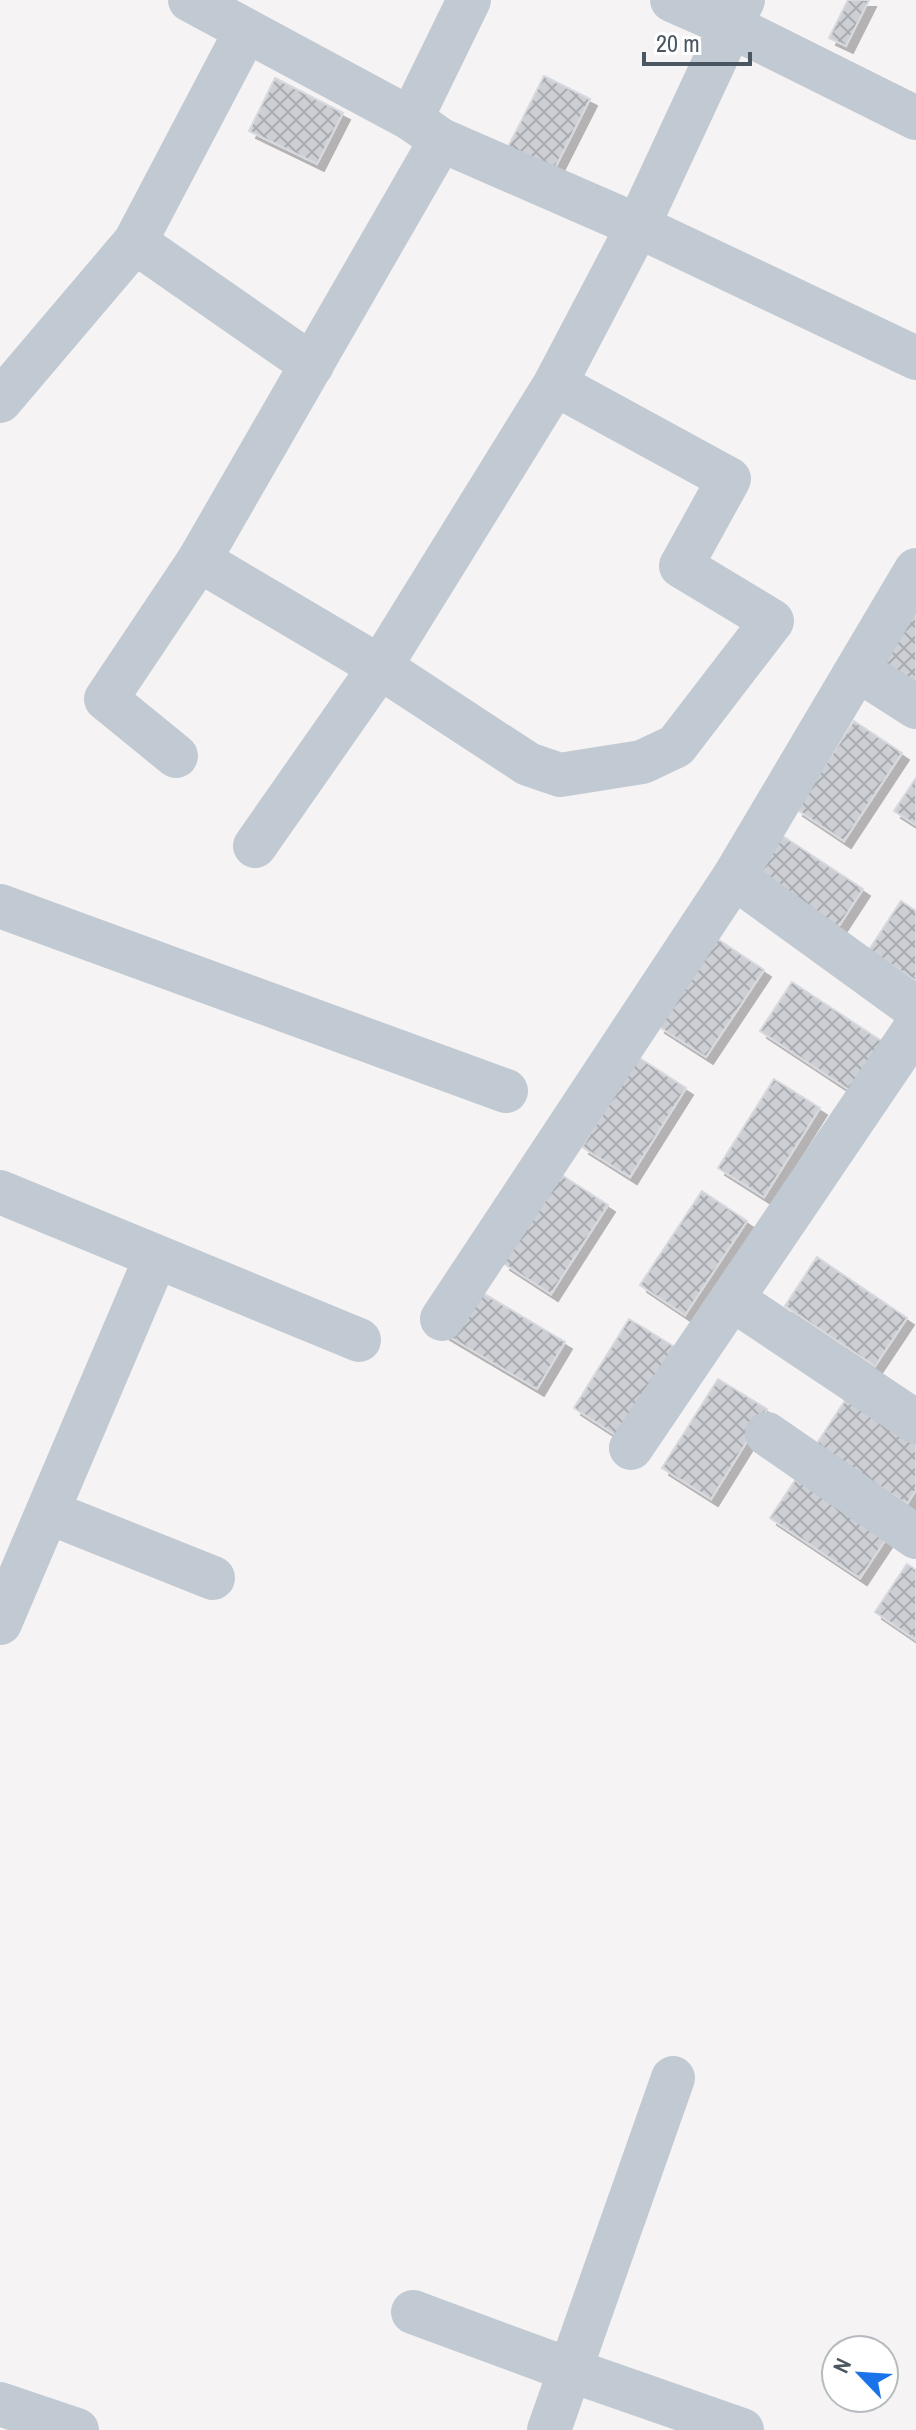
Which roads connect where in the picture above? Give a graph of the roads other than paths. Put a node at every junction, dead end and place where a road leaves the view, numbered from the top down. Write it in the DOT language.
graph roads {
  1 [pos="190,0"];
  2 [pos="469,0"];
  3 [pos="672,0"];
  4 [pos="737,13"];
  5 [pos="246,31"];
  6 [pos="916,118"];
  7 [pos="426,130"];
  8 [pos="638,226"];
  9 [pos="135,242"];
  10 [pos="916,358"];
  11 [pos="312,365"];
  12 [pos="555,384"];
  13 [pos="3,393"];
  14 [pos="199,560"];
  15 [pos="916,570"];
  16 [pos="380,667"];
  17 [pos="858,670"];
  18 [pos="916,707"];
  19 [pos="176,756"];
  20 [pos="255,846"];
  21 [pos="734,877"];
  22 [pos="0,906"];
  23 [pos="916,1009"];
  24 [pos="916,1027"];
  25 [pos="506,1091"];
  26 [pos="0,1192"];
  27 [pos="156,1257"];
  28 [pos="732,1299"];
  29 [pos="442,1319"];
  30 [pos="359,1340"];
  31 [pos="916,1422"];
  32 [pos="767,1434"];
  33 [pos="631,1448"];
  34 [pos="48,1512"];
  35 [pos="916,1537"];
  36 [pos="213,1578"];
  37 [pos="0,1623"];
  38 [pos="673,2078"];
  39 [pos="413,2312"];
  40 [pos="570,2370"];
  41 [pos="0,2404"];
  42 [pos="77,2430"];
  43 [pos="549,2430"];
  44 [pos="742,2430"];
  1 -- 5 [label="street"];
  2 -- 7 [label="street"];
  3 -- 4 [label="street"];
  4 -- 6 [label="street"];
  4 -- 8 [label="street"];
  5 -- 7 [label="street"];
  5 -- 9 [label="street"];
  7 -- 8 [label="street"];
  7 -- 11 [label="street"];
  8 -- 10 [label="street"];
  8 -- 12 [label="street"];
  9 -- 11 [label="street"];
  9 -- 13 [label="street"];
  11 -- 14 [label="street"];
  12 -- 16 [label="street"];
  12 -- 16 [label="street"];
  14 -- 16 [label="street"];
  14 -- 19 [label="street"];
  15 -- 17 [label="street"];
  16 -- 20 [label="street"];
  17 -- 18 [label="street"];
  17 -- 21 [label="street"];
  21 -- 23 [label="street"];
  21 -- 29 [label="street"];
  22 -- 25 [label="street"];
  24 -- 28 [label="street"];
  26 -- 27 [label="street"];
  27 -- 30 [label="street"];
  27 -- 34 [label="street"];
  28 -- 31 [label="street"];
  28 -- 33 [label="street"];
  32 -- 35 [label="street"];
  34 -- 36 [label="street"];
  34 -- 37 [label="street"];
  38 -- 40 [label="street"];
  39 -- 40 [label="street"];
  40 -- 43 [label="street"];
  40 -- 44 [label="street"];
  41 -- 42 [label="street"];
}
